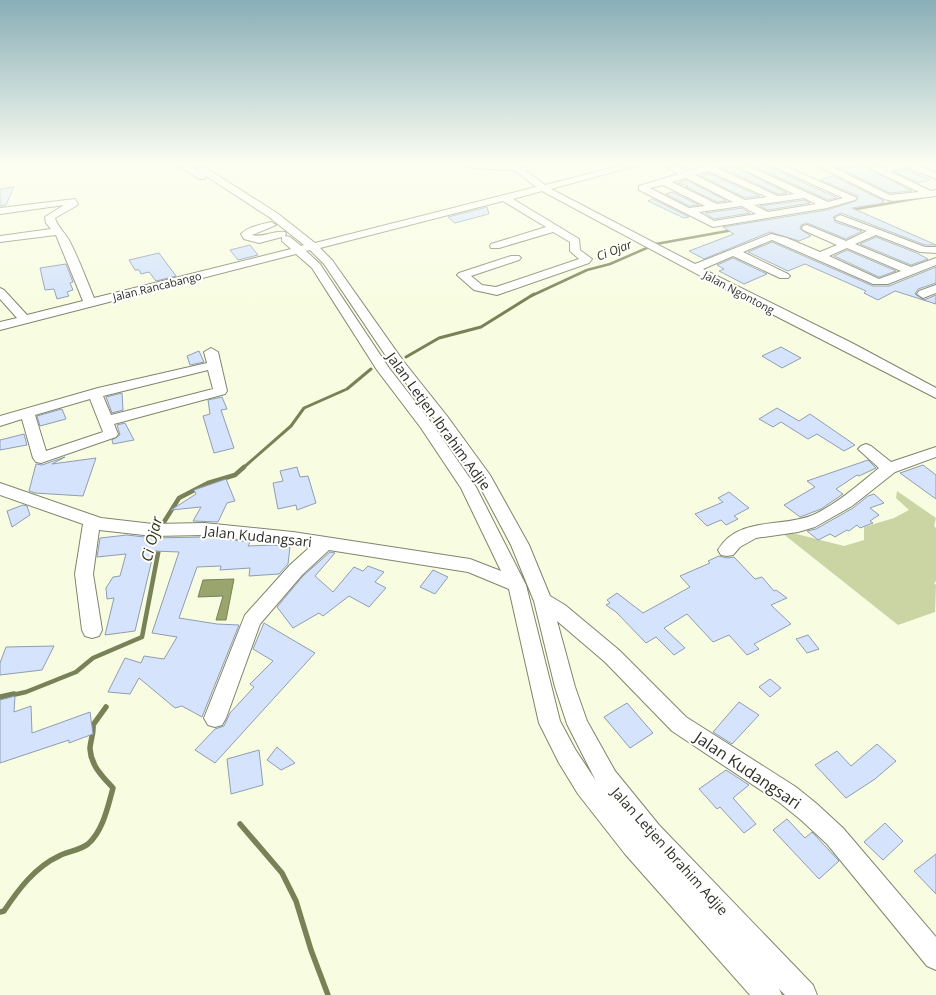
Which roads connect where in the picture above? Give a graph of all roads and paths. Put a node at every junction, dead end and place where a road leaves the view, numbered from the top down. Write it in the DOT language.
graph roads {
  1 [pos="61,210"];
  2 [pos="253,210"];
  3 [pos="265,210"];
  4 [pos="456,210"];
  5 [pos="526,210"];
  6 [pos="585,210"];
  7 [pos="693,210"];
  8 [pos="758,210"];
  9 [pos="794,210"];
  10 [pos="688,211"];
  11 [pos="766,215"];
  12 [pos="840,218"];
  13 [pos="555,228"];
  14 [pos="807,228"];
  15 [pos="58,230"];
  16 [pos="876,231"];
  17 [pos="0,239"];
  18 [pos="848,244"];
  19 [pos="495,246"];
  20 [pos="306,249"];
  21 [pos="936,250"];
  22 [pos="732,252"];
  23 [pos="819,257"];
  24 [pos="515,258"];
  25 [pos="936,261"];
  26 [pos="695,268"];
  27 [pos="910,271"];
  28 [pos="784,276"];
  29 [pos="936,289"];
  30 [pos="0,292"];
  31 [pos="922,294"];
  32 [pos="90,303"];
  33 [pos="24,320"];
  34 [pos="0,326"];
  35 [pos="95,394"];
  36 [pos="936,394"];
  37 [pos="27,413"];
  38 [pos="0,421"];
  39 [pos="107,422"];
  40 [pos="434,422"];
  41 [pos="866,449"];
  42 [pos="936,452"];
  43 [pos="889,468"];
  44 [pos="0,489"];
  45 [pos="92,521"];
  46 [pos="326,543"];
  47 [pos="727,550"];
  48 [pos="517,586"];
  49 [pos="543,601"];
  50 [pos="92,630"];
  51 [pos="215,718"];
  52 [pos="936,957"];
  53 [pos="768,995"];
  54 [pos="803,995"];
  1 -- 15 [label="street"];
  2 -- 20 [label="street, Jalan Letjen Ibrahim Adjie"];
  3 -- 20 [label="street, Jalan Letjen Ibrahim Adjie"];
  4 -- 20 [label="street, Jalan Rancabango"];
  5 -- 13 [label="street"];
  6 -- 26 [label="street, Jalan Ngontong"];
  7 -- 10 [label="street"];
  8 -- 11 [label="street"];
  9 -- 11 [label="street"];
  10 -- 11 [label="street"];
  12 -- 16 [label="street"];
  13 -- 19 [label="street"];
  13 -- 24 [label="street"];
  14 -- 18 [label="street"];
  15 -- 17 [label="street"];
  15 -- 32 [label="street"];
  16 -- 18 [label="street"];
  16 -- 21 [label="street"];
  18 -- 23 [label="street"];
  18 -- 27 [label="street"];
  20 -- 32 [label="street, Jalan Rancabango"];
  20 -- 40 [label="street, Jalan Letjen Ibrahim Adjie"];
  22 -- 23 [label="street"];
  22 -- 26 [label="street"];
  22 -- 28 [label="street"];
  23 -- 27 [label="street"];
  25 -- 27 [label="street"];
  26 -- 36 [label="street, Jalan Ngontong"];
  29 -- 31 [label="street"];
  30 -- 33 [label="street"];
  32 -- 33 [label="street, Jalan Rancabango"];
  33 -- 34 [label="street, Jalan Rancabango"];
  35 -- 37 [label="street"];
  35 -- 39 [label="street"];
  35 -- 39 [label="street"];
  37 -- 38 [label="street"];
  37 -- 39 [label="street"];
  40 -- 48 [label="street, Jalan Letjen Ibrahim Adjie"];
  40 -- 49 [label="street, Jalan Letjen Ibrahim Adjie"];
  41 -- 43 [label="street"];
  42 -- 43 [label="street"];
  43 -- 47 [label="street"];
  44 -- 45 [label="street, Jalan Kudangsari"];
  45 -- 46 [label="street, Jalan Kudangsari"];
  45 -- 50 [label="street"];
  46 -- 48 [label="street, Jalan Kudangsari"];
  46 -- 51 [label="street"];
  48 -- 53 [label="street, Jalan Letjen Ibrahim Adjie"];
  49 -- 52 [label="street, Jalan Kudangsari"];
  49 -- 54 [label="street, Jalan Letjen Ibrahim Adjie"];
}
